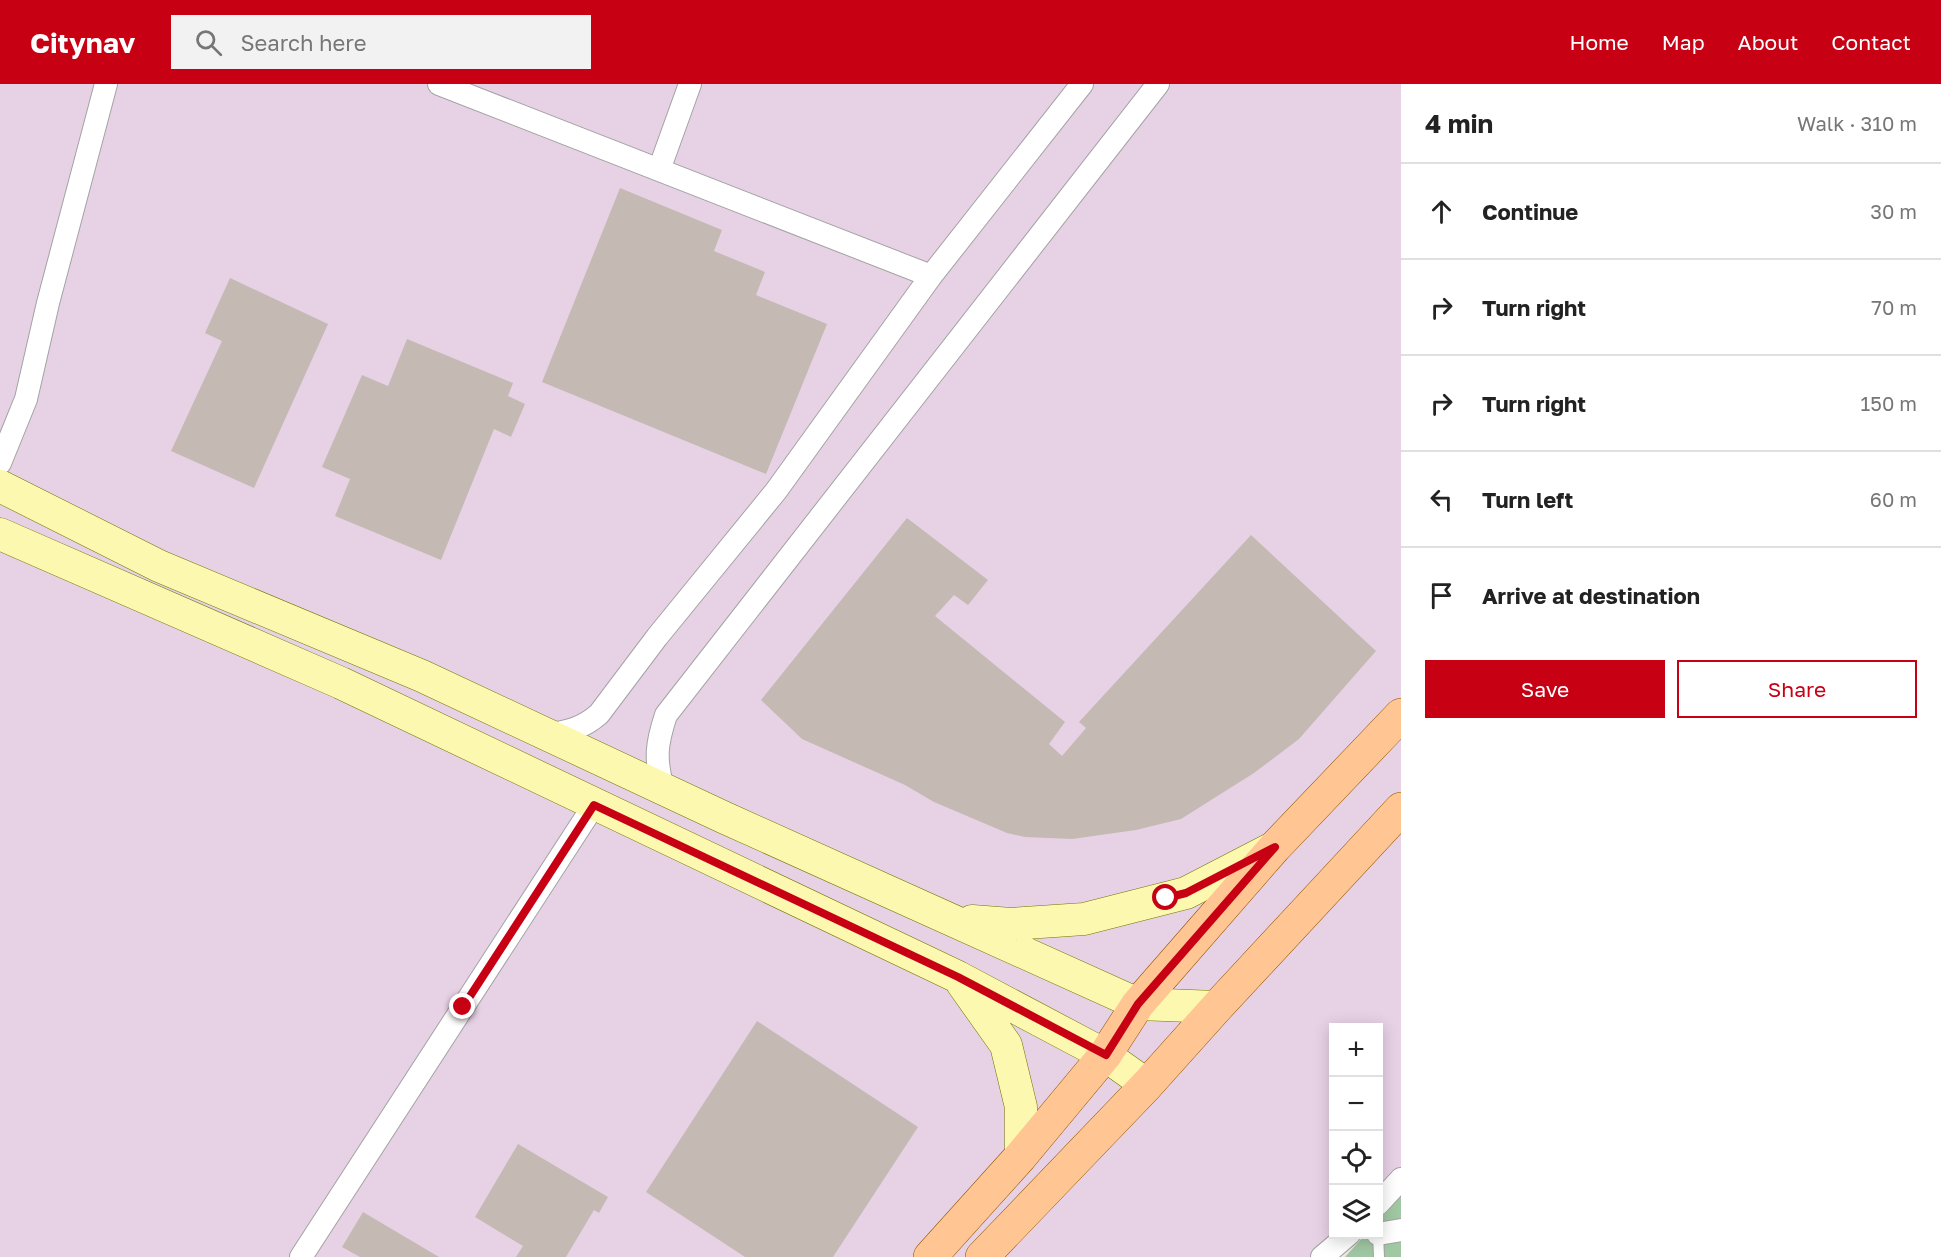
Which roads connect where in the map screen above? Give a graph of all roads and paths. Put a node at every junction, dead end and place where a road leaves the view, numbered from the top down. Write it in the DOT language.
graph roads {
  1 [pos="106,84"];
  2 [pos="439,84"];
  3 [pos="690,84"];
  4 [pos="1082,84"];
  5 [pos="1158,84"];
  6 [pos="659,170"];
  7 [pos="931,276"];
  8 [pos="0,463"];
  9 [pos="0,486"];
  10 [pos="0,534"];
  11 [pos="1401,715"];
  12 [pos="547,734"];
  13 [pos="663,789"];
  14 [pos="594,805"];
  15 [pos="1401,809"];
  16 [pos="1275,847"];
  17 [pos="951,920"];
  18 [pos="958,977"];
  19 [pos="1138,1004"];
  20 [pos="1217,1007"];
  21 [pos="1106,1055"];
  22 [pos="1147,1085"];
  23 [pos="1021,1156"];
  24 [pos="1401,1179"];
  25 [pos="1383,1198"];
  26 [pos="1401,1230"];
  27 [pos="1383,1233"];
  28 [pos="1343,1239"];
  29 [pos="1378,1239"];
  30 [pos="1324,1256"];
  31 [pos="301,1257"];
  32 [pos="930,1257"];
  33 [pos="982,1257"];
  34 [pos="1379,1257"];
  1 -- 8 [label="street"];
  2 -- 6 [label="street"];
  3 -- 6 [label="street"];
  4 -- 7 [label="street"];
  5 -- 13 [label="street"];
  6 -- 7 [label="street"];
  7 -- 12 [label="street"];
  9 -- 12 [label="street"];
  10 -- 14 [label="street"];
  11 -- 16 [label="main road"];
  12 -- 13 [label="street"];
  13 -- 17 [label="street"];
  14 -- 18 [label="street"];
  14 -- 31 [label="street"];
  15 -- 20 [label="main road"];
  16 -- 17 [label="street"];
  16 -- 19 [label="main road"];
  17 -- 19 [label="street"];
  18 -- 21 [label="street"];
  18 -- 23 [label="street"];
  19 -- 20 [label="street"];
  19 -- 21 [label="main road"];
  20 -- 22 [label="main road"];
  21 -- 22 [label="street"];
  21 -- 23 [label="main road"];
  22 -- 33 [label="main road"];
  23 -- 32 [label="main road"];
  24 -- 25 [label="street"];
  26 -- 27 [label="street"];
  28 -- 30 [label="street"];
  29 -- 34 [label="lane"];
}
